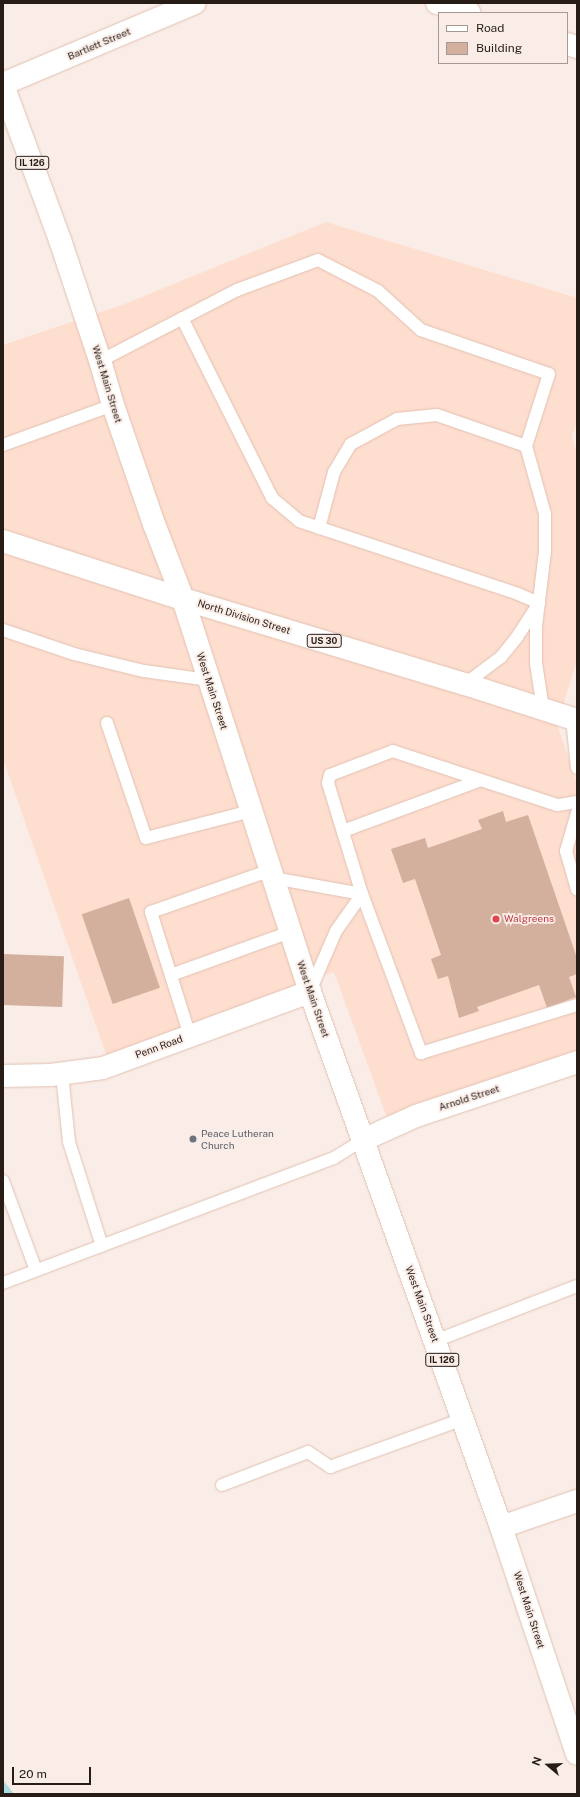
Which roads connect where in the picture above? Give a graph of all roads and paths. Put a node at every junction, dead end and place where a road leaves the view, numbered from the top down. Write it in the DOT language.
graph roads {
  1 [pos="195,3"];
  2 [pos="438,3"];
  3 [pos="466,12"];
  4 [pos="3,85"];
  5 [pos="7,109"];
  6 [pos="182,318"];
  7 [pos="100,361"];
  8 [pos="113,405"];
  9 [pos="3,444"];
  10 [pos="526,446"];
  11 [pos="319,528"];
  12 [pos="3,541"];
  13 [pos="183,599"];
  14 [pos="539,604"];
  15 [pos="3,630"];
  16 [pos="209,680"];
  17 [pos="465,684"];
  18 [pos="544,709"];
  19 [pos="574,719"];
  20 [pos="107,723"];
  21 [pos="577,768"];
  22 [pos="482,780"];
  23 [pos="577,802"];
  24 [pos="252,811"];
  25 [pos="577,814"];
  26 [pos="343,831"];
  27 [pos="272,874"];
  28 [pos="577,889"];
  29 [pos="362,894"];
  30 [pos="290,932"];
  31 [pos="171,975"];
  32 [pos="310,992"];
  33 [pos="577,1005"];
  34 [pos="190,1036"];
  35 [pos="577,1062"];
  36 [pos="62,1074"];
  37 [pos="3,1076"];
  38 [pos="363,1140"];
  39 [pos="3,1181"];
  40 [pos="102,1246"];
  41 [pos="36,1270"];
  42 [pos="3,1283"];
  43 [pos="577,1286"];
  44 [pos="435,1341"];
  45 [pos="463,1419"];
  46 [pos="222,1485"];
  47 [pos="577,1501"];
  48 [pos="501,1527"];
  49 [pos="573,1732"];
  50 [pos="577,1754"];
  1 -- 4 [label="main road, Bartlett Street"];
  2 -- 3 [label="main road"];
  4 -- 5 [label="main road, IL 126"];
  5 -- 7 [label="main road, West Main Street / IL 126"];
  6 -- 7 [label="lane"];
  6 -- 10 [label="lane"];
  6 -- 11 [label="lane"];
  7 -- 8 [label="main road, West Main Street"];
  8 -- 9 [label="lane"];
  8 -- 13 [label="main road, West Main Street"];
  10 -- 11 [label="lane"];
  10 -- 14 [label="lane"];
  11 -- 14 [label="lane"];
  12 -- 13 [label="main road, North Division Street / US 30"];
  13 -- 16 [label="main road, West Main Street"];
  13 -- 17 [label="main road, North Division Street / US 30"];
  14 -- 17 [label="lane"];
  14 -- 18 [label="lane"];
  15 -- 16 [label="lane"];
  16 -- 24 [label="main road, West Main Street"];
  17 -- 18 [label="main road, North Division Street / US 30"];
  18 -- 19 [label="main road, North Division Street / US 30"];
  19 -- 21 [label="lane"];
  20 -- 24 [label="lane"];
  22 -- 23 [label="lane"];
  22 -- 26 [label="lane"];
  22 -- 26 [label="lane"];
  24 -- 27 [label="main road, West Main Street"];
  25 -- 28 [label="lane"];
  26 -- 29 [label="lane"];
  27 -- 29 [label="lane"];
  27 -- 30 [label="main road, West Main Street"];
  27 -- 31 [label="lane"];
  29 -- 32 [label="lane"];
  29 -- 33 [label="lane"];
  30 -- 31 [label="lane"];
  30 -- 32 [label="main road, West Main Street"];
  31 -- 34 [label="lane"];
  32 -- 34 [label="main road, Penn Road"];
  32 -- 38 [label="main road, West Main Street / IL 126"];
  34 -- 36 [label="main road, Penn Road"];
  35 -- 38 [label="main road, Arnold Street"];
  36 -- 37 [label="main road, Penn Road"];
  36 -- 40 [label="lane"];
  38 -- 40 [label="lane"];
  38 -- 44 [label="main road, West Main Street / IL 126"];
  39 -- 41 [label="lane"];
  40 -- 41 [label="lane"];
  41 -- 42 [label="lane"];
  43 -- 44 [label="lane"];
  44 -- 45 [label="main road, West Main Street / IL 126"];
  45 -- 46 [label="lane"];
  45 -- 48 [label="main road, West Main Street / IL 126"];
  47 -- 48 [label="main road"];
  48 -- 49 [label="main road, West Main Street / IL 126"];
  49 -- 50 [label="main road, West Main Street / IL 126"];
}
